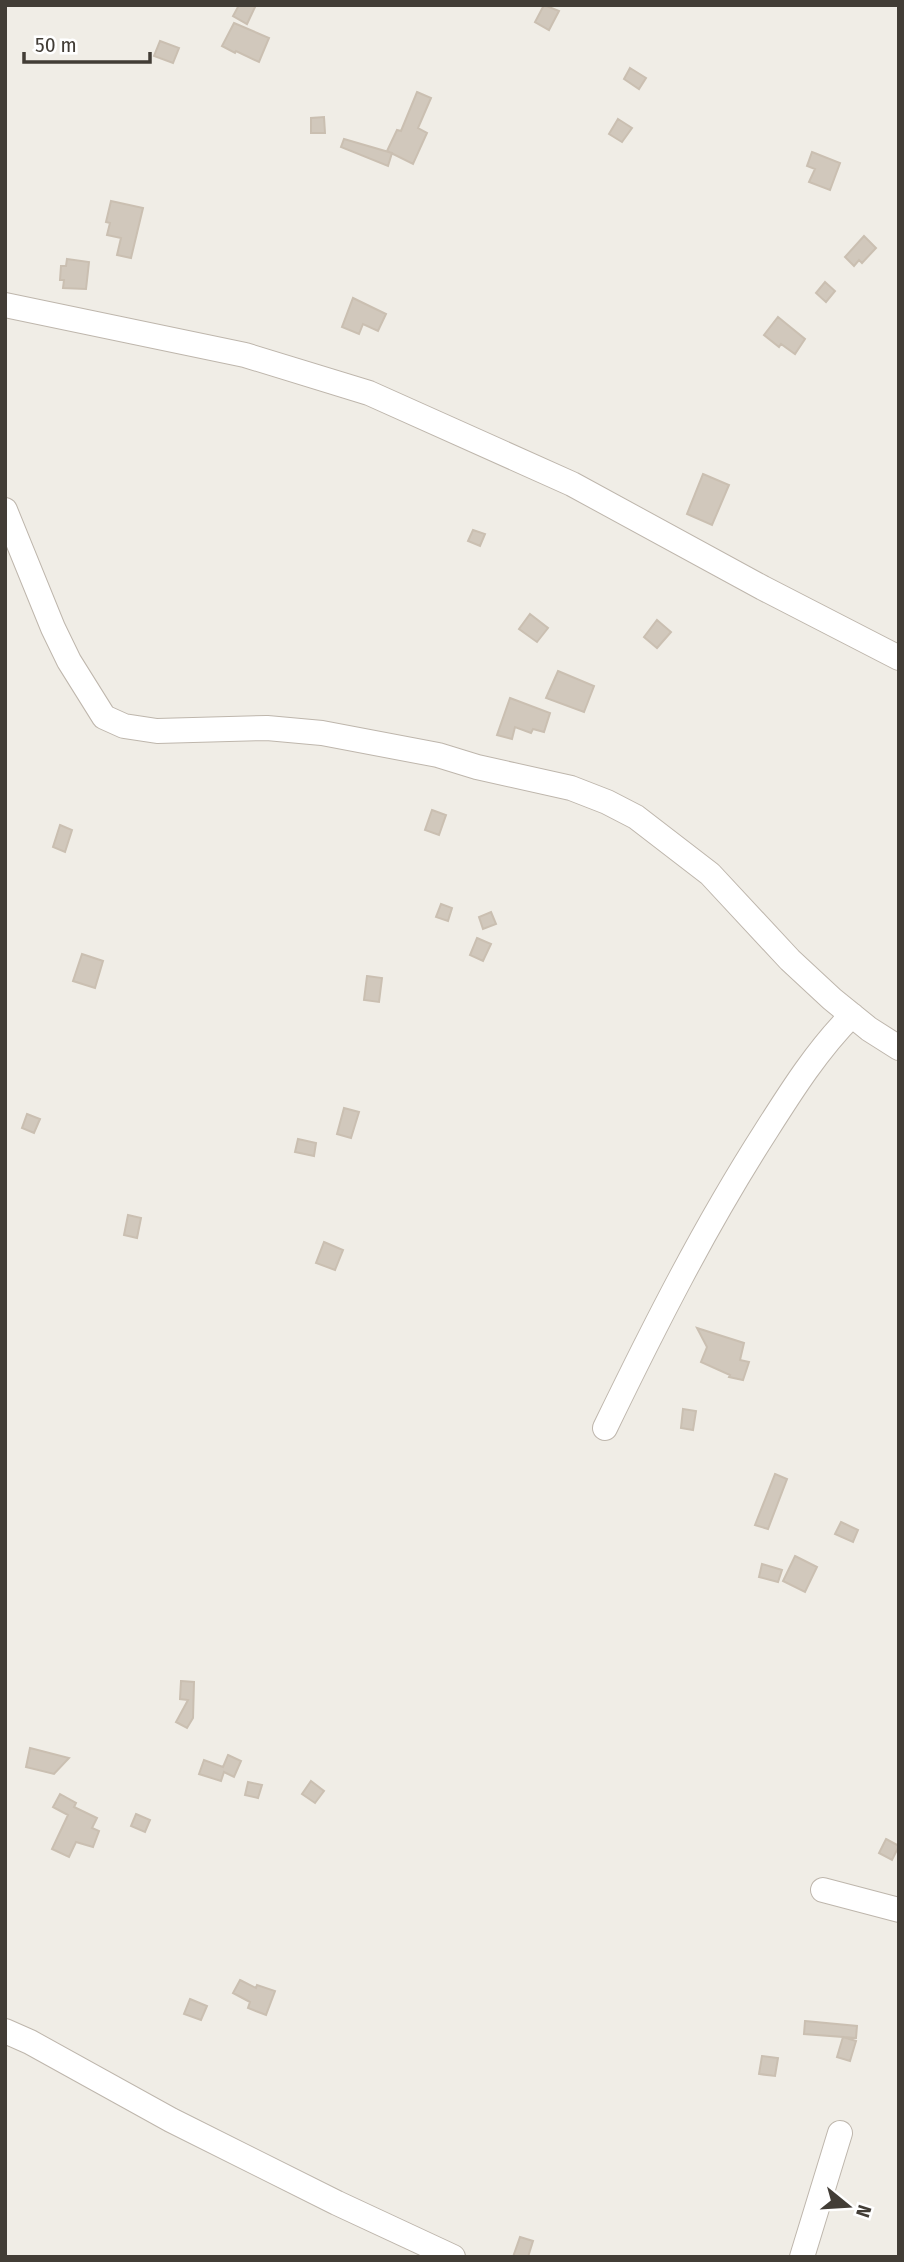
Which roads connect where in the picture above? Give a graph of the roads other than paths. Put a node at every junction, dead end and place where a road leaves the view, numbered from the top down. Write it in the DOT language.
graph roads {
  1 [pos="5,305"];
  2 [pos="5,510"];
  3 [pos="899,658"];
  4 [pos="852,1015"];
  5 [pos="899,1048"];
  6 [pos="605,1428"];
  7 [pos="823,1890"];
  8 [pos="899,1910"];
  9 [pos="5,2031"];
  10 [pos="840,2133"];
  11 [pos="453,2257"];
  12 [pos="802,2257"];
  1 -- 3 [label="street"];
  2 -- 4 [label="street"];
  4 -- 5 [label="street"];
  4 -- 6 [label="street"];
  7 -- 8 [label="street"];
  9 -- 11 [label="street"];
  10 -- 12 [label="street"];
}
